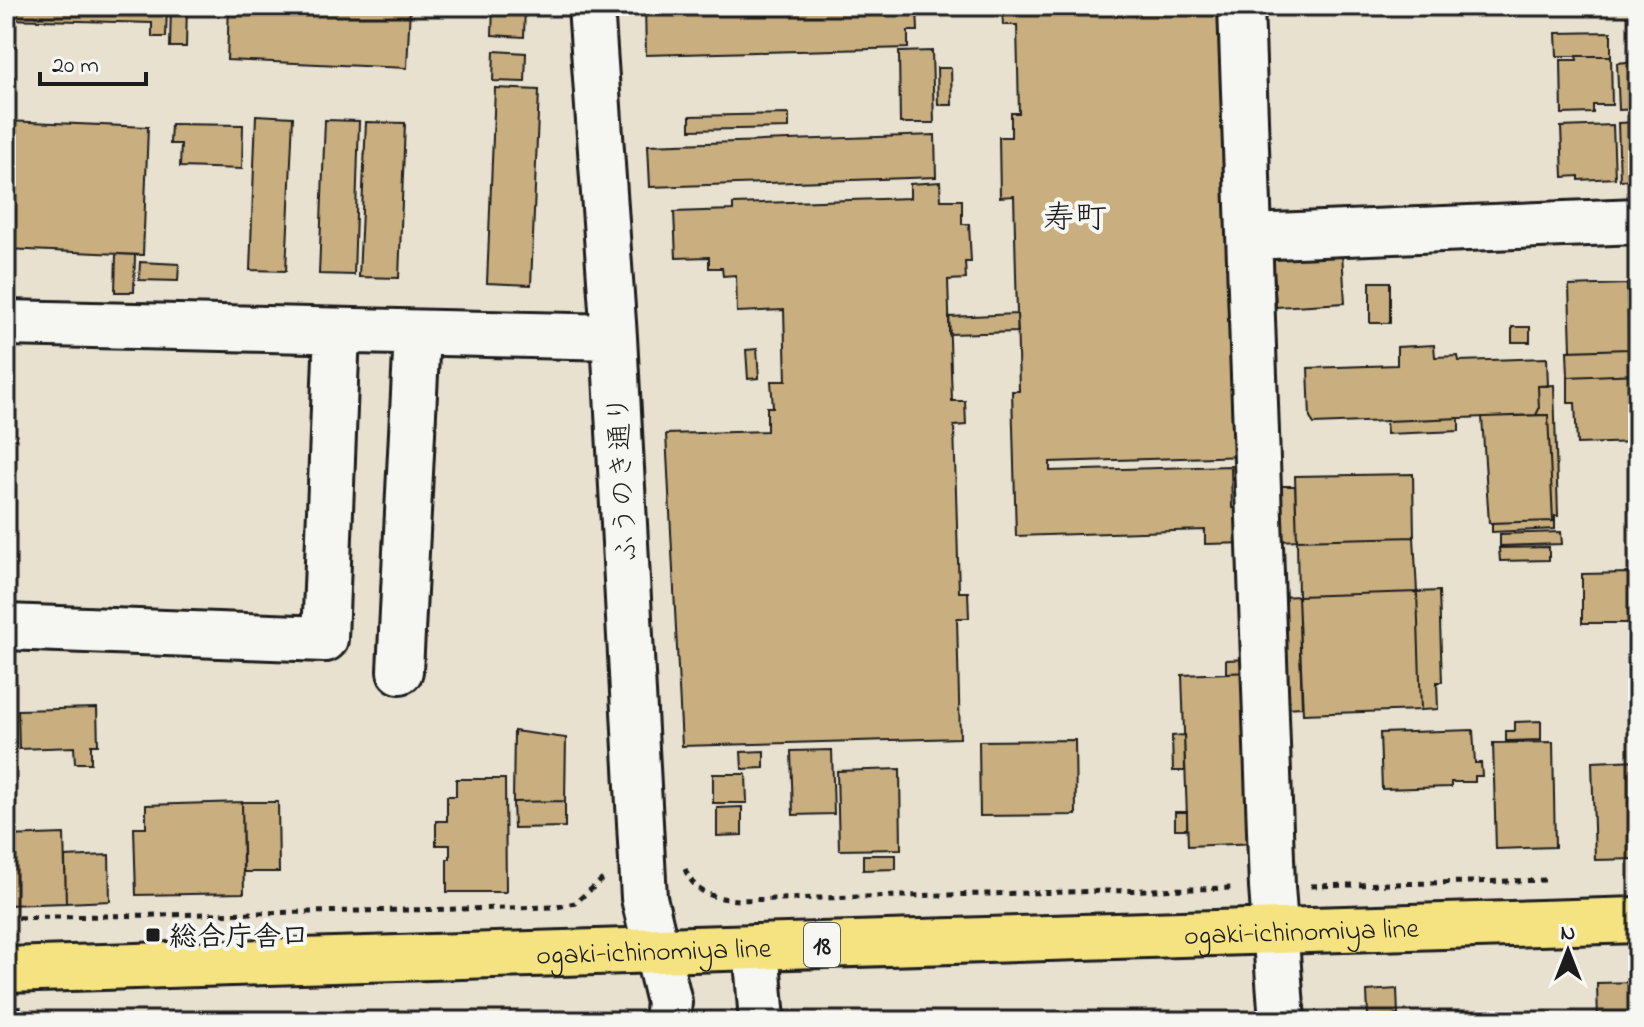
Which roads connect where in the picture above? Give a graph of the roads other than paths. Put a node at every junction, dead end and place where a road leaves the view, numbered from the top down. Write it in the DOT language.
graph roads {
  1 [pos="591,6"];
  2 [pos="1241,6"];
  3 [pos="1638,221"];
  4 [pos="1250,237"];
  5 [pos="6,323"];
  6 [pos="337,331"];
  7 [pos="417,334"];
  8 [pos="614,337"];
  9 [pos="6,627"];
  10 [pos="400,671"];
  11 [pos="1638,920"];
  12 [pos="1275,930"];
  13 [pos="756,947"];
  14 [pos="658,950"];
  15 [pos="15,969"];
  16 [pos="667,1021"];
  17 [pos="762,1021"];
  18 [pos="1282,1021"];
  1 -- 8 [label="street, ふうのき通り"];
  2 -- 4 [label="street"];
  3 -- 4 [label="street"];
  4 -- 12 [label="street"];
  5 -- 6 [label="street"];
  6 -- 7 [label="street"];
  6 -- 9 [label="street"];
  7 -- 8 [label="street"];
  7 -- 10 [label="street"];
  8 -- 14 [label="street, ふうのき通り"];
  11 -- 12 [label="main road, ogaki-ichinomiya line / 18"];
  12 -- 13 [label="main road, ogaki-ichinomiya line / 18"];
  12 -- 18 [label="street"];
  13 -- 14 [label="main road, ogaki-ichinomiya line / 18"];
  13 -- 17 [label="street"];
  14 -- 15 [label="main road, ogaki-ichinomiya line / 18"];
  14 -- 16 [label="street, ふうのき通り"];
}
